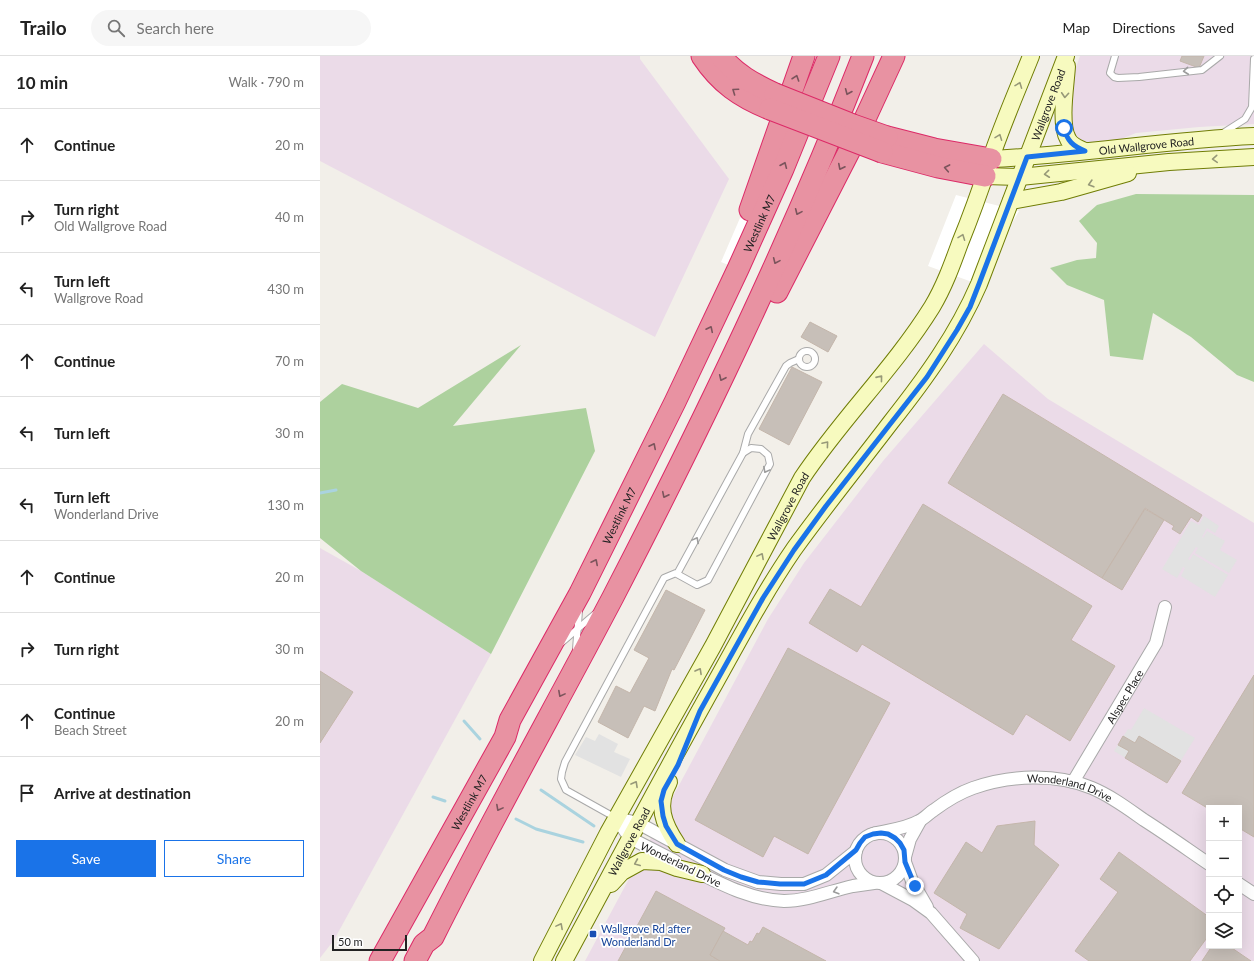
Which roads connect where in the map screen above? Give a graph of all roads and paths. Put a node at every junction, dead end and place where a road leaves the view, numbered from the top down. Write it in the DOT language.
graph roads {
  1 [pos="702,56"];
  2 [pos="721,56"];
  3 [pos="804,56"];
  4 [pos="829,56"];
  5 [pos="862,56"];
  6 [pos="894,56"];
  7 [pos="1031,56"];
  8 [pos="1067,56"];
  9 [pos="1115,56"];
  10 [pos="1220,56"];
  11 [pos="1254,59"];
  12 [pos="772,102"];
  13 [pos="1254,136"];
  14 [pos="1216,137"];
  15 [pos="1085,151"];
  16 [pos="1027,157"];
  17 [pos="1254,157"];
  18 [pos="1169,162"];
  19 [pos="988,167"];
  20 [pos="1020,177"];
  21 [pos="1010,204"];
  22 [pos="752,223"];
  23 [pos="792,243"];
  24 [pos="799,359"];
  25 [pos="743,453"];
  26 [pos="677,574"];
  27 [pos="580,593"];
  28 [pos="612,598"];
  29 [pos="1165,606"];
  30 [pos="578,630"];
  31 [pos="546,655"];
  32 [pos="575,667"];
  33 [pos="700,711"];
  34 [pos="510,720"];
  35 [pos="1073,782"];
  36 [pos="616,818"];
  37 [pos="920,821"];
  38 [pos="638,823"];
  39 [pos="873,834"];
  40 [pos="630,838"];
  41 [pos="677,844"];
  42 [pos="856,850"];
  43 [pos="905,860"];
  44 [pos="1206,862"];
  45 [pos="702,874"];
  46 [pos="878,883"];
  47 [pos="1242,886"];
  48 [pos="1254,894"];
  49 [pos="596,902"];
  50 [pos="931,913"];
  51 [pos="433,937"];
  52 [pos="366,961"];
  53 [pos="380,961"];
  54 [pos="416,961"];
  55 [pos="428,961"];
  56 [pos="542,961"];
  57 [pos="564,961"];
  58 [pos="973,961"];
  12 -- 1 [label="highway, one-way"];
  2 -- 12 [label="highway"];
  22 -- 3 [label="highway, one-way"];
  22 -- 4 [label="highway, Westlink M7, one-way"];
  5 -- 23 [label="highway, one-way"];
  6 -- 23 [label="highway, one-way"];
  19 -- 7 [label="main road, Wallgrove Road, one-way"];
  8 -- 15 [label="main road, one-way"];
  8 -- 16 [label="main road, Wallgrove Road"];
  10 -- 9 [label="lane, one-way"];
  11 -- 14 [label="lane"];
  12 -- 19 [label="highway, bridge"];
  13 -- 14 [label="main road, Old Wallgrove Road"];
  14 -- 15 [label="main road, Old Wallgrove Road"];
  15 -- 16 [label="main road, Old Wallgrove Road"];
  16 -- 19 [label="main road, Old Wallgrove Road"];
  16 -- 20 [label="main road, Wallgrove Road"];
  17 -- 18 [label="main road, Old Wallgrove Road, one-way"];
  18 -- 20 [label="main road, Old Wallgrove Road, one-way"];
  18 -- 21 [label="main road, one-way"];
  19 -- 20 [label="main road, Old Wallgrove Road"];
  36 -- 19 [label="main road, Wallgrove Road, one-way"];
  20 -- 21 [label="main road, Wallgrove Road"];
  21 -- 33 [label="main road, Wallgrove Road"];
  27 -- 22 [label="highway, Westlink M7, one-way"];
  23 -- 28 [label="highway, one-way"];
  24 -- 25 [label="lane"];
  26 -- 25 [label="lane, one-way"];
  25 -- 26 [label="lane, one-way"];
  26 -- 36 [label="lane"];
  27 -- 30 [label="lane"];
  27 -- 31 [label="highway, Westlink M7"];
  28 -- 30 [label="lane"];
  28 -- 32 [label="highway"];
  29 -- 35 [label="street, Alspec Place"];
  30 -- 31 [label="lane"];
  30 -- 32 [label="lane"];
  31 -- 34 [label="highway, Westlink M7"];
  32 -- 51 [label="highway, one-way"];
  33 -- 38 [label="main road, Wallgrove Road"];
  33 -- 41 [label="main road"];
  34 -- 52 [label="highway"];
  34 -- 53 [label="highway, Westlink M7"];
  35 -- 37 [label="street, Wonderland Drive"];
  35 -- 44 [label="street, Wonderland Drive"];
  36 -- 38 [label="street, Wonderland Drive"];
  36 -- 40 [label="street, Wonderland Drive"];
  56 -- 36 [label="main road, Wallgrove Road, one-way"];
  37 -- 39 [label="street, Wonderland Drive"];
  37 -- 43 [label="street, Wonderland Drive"];
  38 -- 40 [label="main road, Wallgrove Road"];
  38 -- 41 [label="street, Wonderland Drive"];
  39 -- 42 [label="street"];
  39 -- 43 [label="street"];
  40 -- 45 [label="street, Wonderland Drive"];
  40 -- 49 [label="main road, Wallgrove Road"];
  41 -- 42 [label="street, Wonderland Drive"];
  42 -- 46 [label="street"];
  43 -- 46 [label="street"];
  43 -- 50 [label="street"];
  46 -- 45 [label="street, Wonderland Drive, one-way"];
  45 -- 49 [label="main road, one-way"];
  46 -- 50 [label="street"];
  47 -- 48 [label="street"];
  49 -- 57 [label="main road, Wallgrove Road"];
  50 -- 58 [label="street"];
  51 -- 54 [label="highway"];
  51 -- 55 [label="highway"];
}
